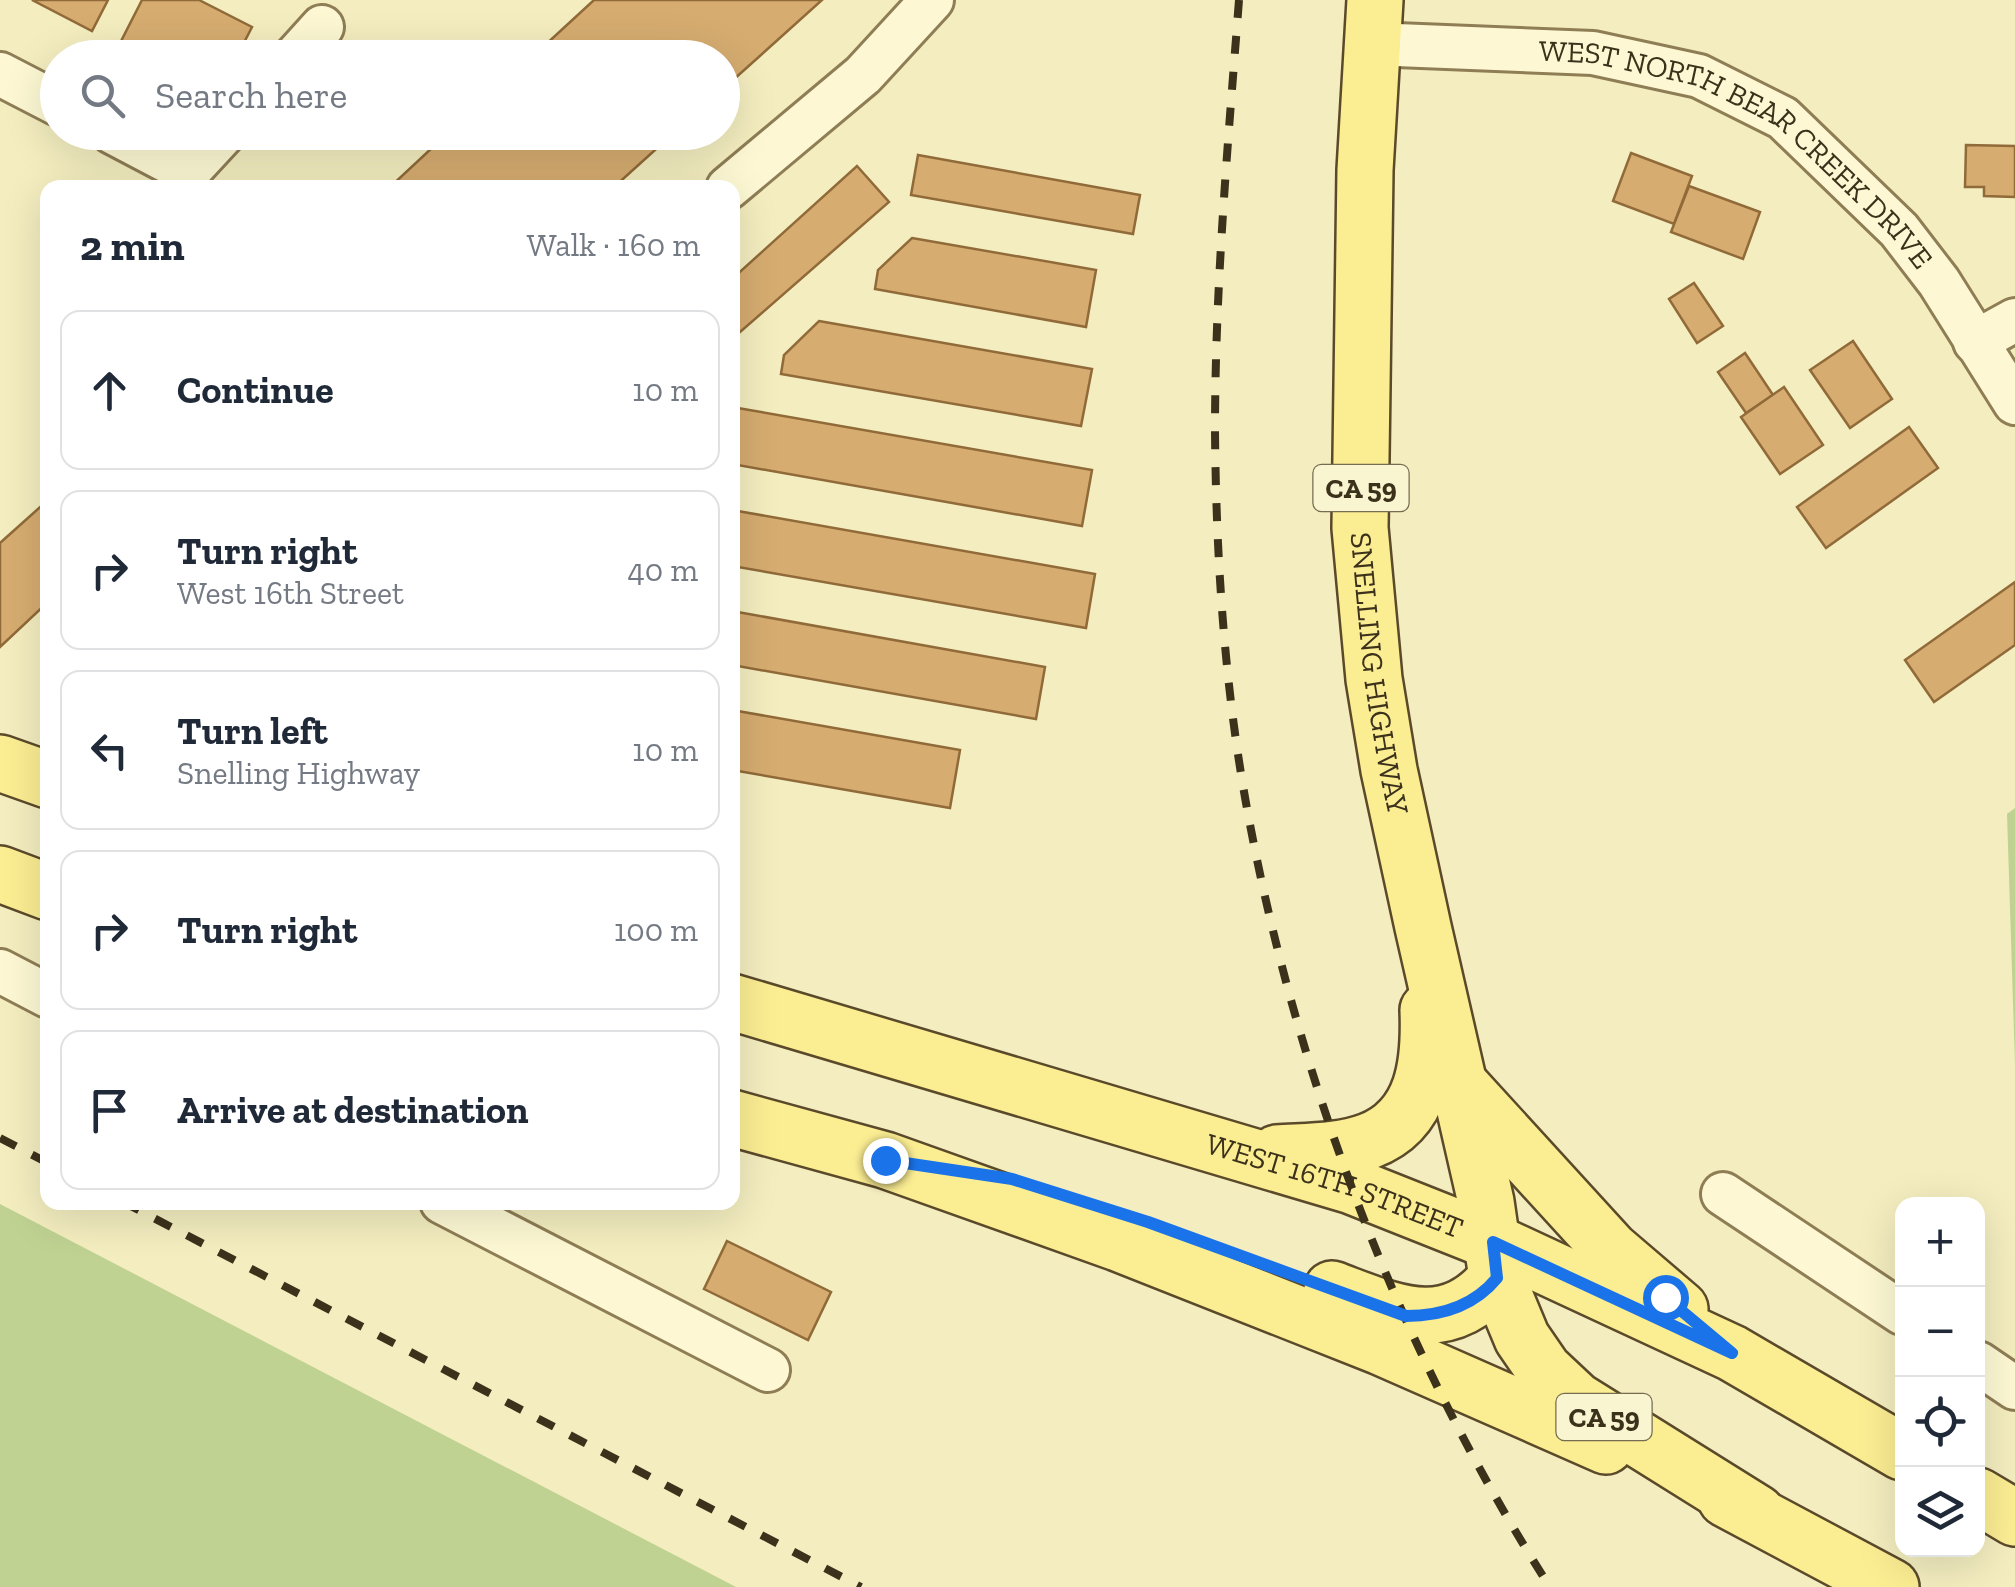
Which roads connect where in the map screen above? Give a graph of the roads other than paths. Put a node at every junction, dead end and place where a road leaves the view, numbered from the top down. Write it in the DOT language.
graph roads {
  1 [pos="932,0"];
  2 [pos="1374,22"];
  3 [pos="0,74"];
  4 [pos="40,95"];
  5 [pos="146,150"];
  6 [pos="208,150"];
  7 [pos="737,180"];
  8 [pos="2015,320"];
  9 [pos="1975,342"];
  10 [pos="2015,403"];
  11 [pos="0,763"];
  12 [pos="40,777"];
  13 [pos="0,874"];
  14 [pos="40,889"];
  15 [pos="1423,927"];
  16 [pos="0,971"];
  17 [pos="40,992"];
  18 [pos="740,1004"];
  19 [pos="1462,1086"];
  20 [pos="740,1120"];
  21 [pos="1255,1154"];
  22 [pos="885,1160"];
  23 [pos="1724,1194"];
  24 [pos="458,1210"];
  25 [pos="1495,1260"];
  26 [pos="1895,1308"];
  27 [pos="1732,1353"];
  28 [pos="1985,1368"];
  29 [pos="768,1370"];
  30 [pos="2015,1388"];
  31 [pos="1895,1448"];
  32 [pos="1985,1500"];
  33 [pos="1757,1513"];
  34 [pos="2015,1518"];
  35 [pos="1891,1587"];
  1 -- 7 [label="street"];
  2 -- 9 [label="street, WEST NORTH BEAR CREEK DRIVE"];
  2 -- 15 [label="main road, SNELLING HIGHWAY / CA 59"];
  3 -- 4 [label="street"];
  5 -- 6 [label="street"];
  8 -- 9 [label="street"];
  9 -- 10 [label="street, WEST NORTH BEAR CREEK DRIVE"];
  11 -- 12 [label="main road"];
  13 -- 14 [label="main road"];
  15 -- 19 [label="main road, SNELLING HIGHWAY / CA 59"];
  15 -- 21 [label="main road"];
  16 -- 17 [label="street"];
  18 -- 21 [label="main road, WEST 16TH STREET"];
  19 -- 25 [label="main road, SNELLING HIGHWAY / CA 59"];
  19 -- 27 [label="main road, CA 59"];
  20 -- 22 [label="main road"];
  21 -- 25 [label="main road, WEST 16TH STREET"];
  22 -- 25 [label="main road"];
  22 -- 33 [label="main road"];
  23 -- 26 [label="street"];
  24 -- 29 [label="street"];
  25 -- 27 [label="main road, WEST 16TH STREET"];
  25 -- 33 [label="main road, CA 59"];
  27 -- 31 [label="main road, WEST 16TH STREET / CA 59"];
  28 -- 30 [label="street"];
  32 -- 34 [label="main road"];
  33 -- 35 [label="main road, CA 59"];
}
